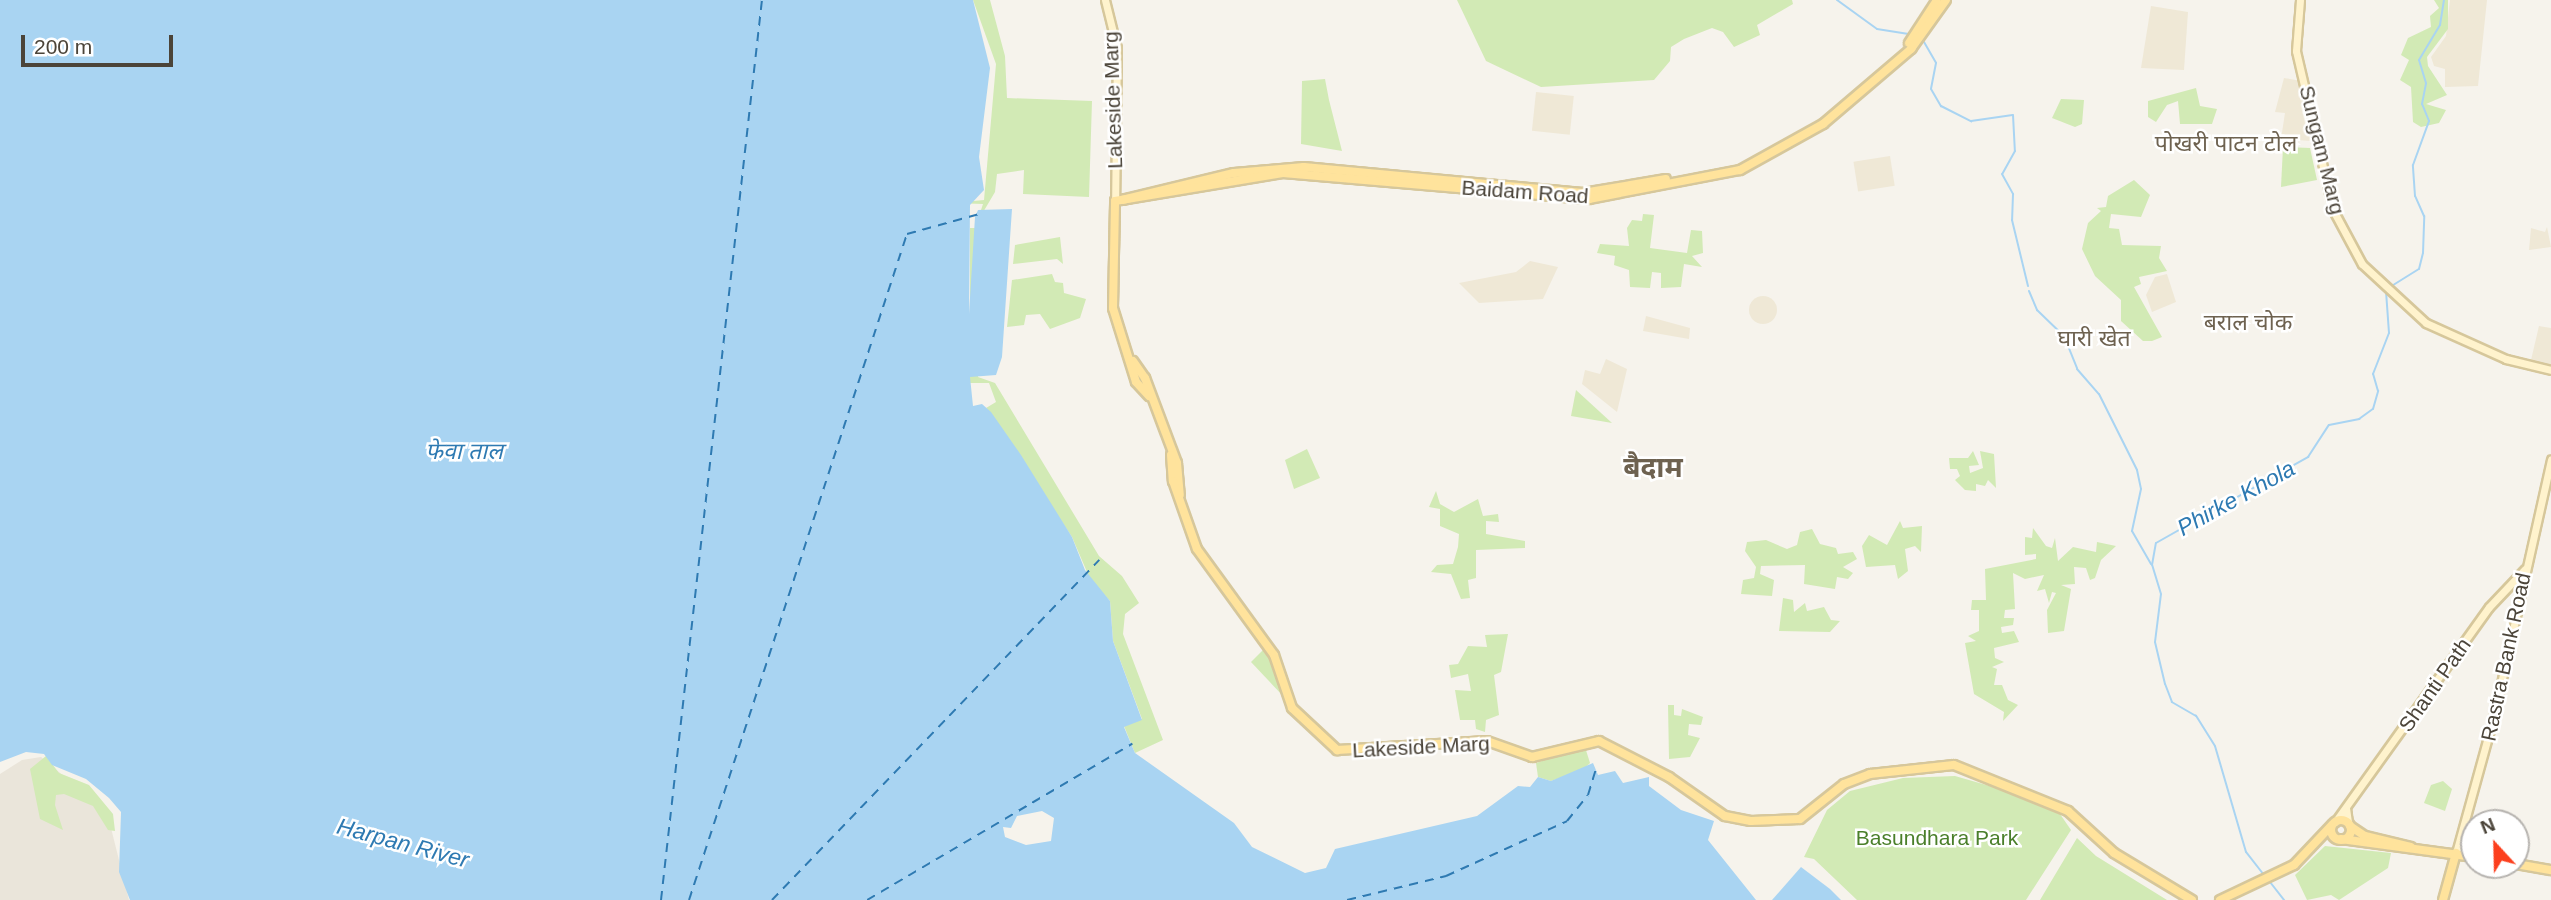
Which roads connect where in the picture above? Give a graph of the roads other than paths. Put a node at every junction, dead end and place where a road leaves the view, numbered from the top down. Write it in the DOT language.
graph roads {
  1 [pos="1105,0"];
  2 [pos="1937,0"];
  3 [pos="1946,0"];
  4 [pos="2300,0"];
  5 [pos="1119,200"];
  6 [pos="2551,370"];
  7 [pos="2551,459"];
  8 [pos="2525,569"];
  9 [pos="2347,804"];
  10 [pos="2333,824"];
  11 [pos="2349,825"];
  12 [pos="2340,839"];
  13 [pos="2312,847"];
  14 [pos="2414,848"];
  15 [pos="2456,853"];
  16 [pos="2460,854"];
  17 [pos="2530,866"];
  18 [pos="2551,870"];
  19 [pos="2192,900"];
  20 [pos="2220,900"];
  21 [pos="2443,900"];
  1 -- 5 [label="main road, Lakeside Marg"];
  2 -- 5 [label="main road, Baidam Road"];
  3 -- 5 [label="main road, Baidam Road"];
  4 -- 6 [label="main road, Sungam Marg"];
  5 -- 19 [label="main road, Lakeside Marg"];
  7 -- 8 [label="main road, Rastra Bank Road"];
  8 -- 9 [label="main road, Shanti Path"];
  8 -- 15 [label="main road, Rastra Bank Road"];
  9 -- 10 [label="main road, Shanti Path"];
  9 -- 11 [label="main road"];
  10 -- 11 [label="main road"];
  10 -- 12 [label="main road"];
  10 -- 13 [label="main road"];
  11 -- 12 [label="main road"];
  11 -- 14 [label="main road"];
  12 -- 13 [label="main road"];
  12 -- 14 [label="main road"];
  13 -- 20 [label="main road"];
  14 -- 15 [label="main road"];
  15 -- 16 [label="main road"];
  15 -- 21 [label="main road"];
  17 -- 18 [label="main road"];
}
